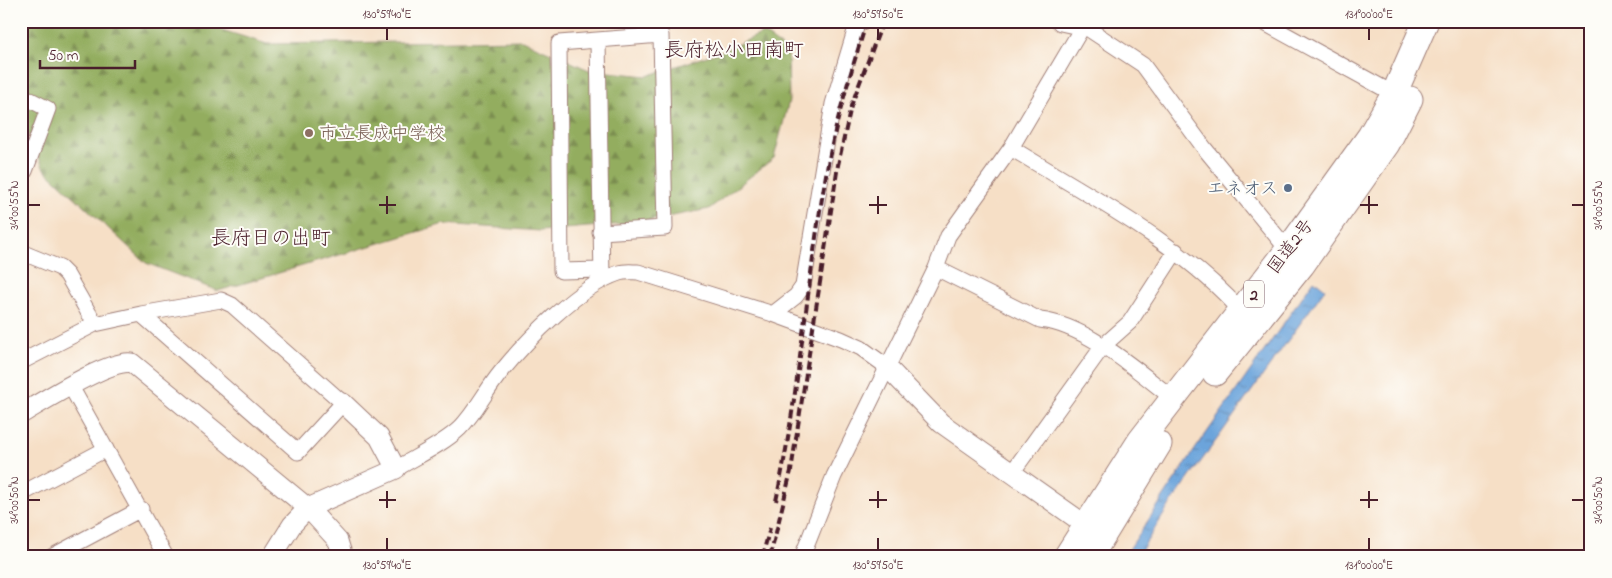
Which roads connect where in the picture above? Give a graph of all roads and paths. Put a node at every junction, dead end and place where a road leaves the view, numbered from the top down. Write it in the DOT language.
graph roads {
  1 [pos="858,21"];
  2 [pos="1061,21"];
  3 [pos="1261,21"];
  4 [pos="1426,21"];
  5 [pos="1444,21"];
  6 [pos="1085,24"];
  7 [pos="598,41"];
  8 [pos="1394,94"];
  9 [pos="21,95"];
  10 [pos="1012,148"];
  11 [pos="21,169"];
  12 [pos="600,232"];
  13 [pos="1176,251"];
  14 [pos="21,252"];
  15 [pos="1295,258"];
  16 [pos="936,268"];
  17 [pos="601,276"];
  18 [pos="1241,311"];
  19 [pos="141,314"];
  20 [pos="773,314"];
  21 [pos="94,324"];
  22 [pos="1103,346"];
  23 [pos="21,362"];
  24 [pos="886,366"];
  25 [pos="70,385"];
  26 [pos="1174,399"];
  27 [pos="343,403"];
  28 [pos="21,414"];
  29 [pos="106,449"];
  30 [pos="396,469"];
  31 [pos="1011,474"];
  32 [pos="21,494"];
  33 [pos="308,508"];
  34 [pos="141,510"];
  35 [pos="1092,540"];
  36 [pos="51,557"];
  37 [pos="166,557"];
  38 [pos="272,557"];
  39 [pos="344,557"];
  40 [pos="802,557"];
  41 [pos="1066,557"];
  1 -- 20 [label="street"];
  2 -- 6 [label="street"];
  3 -- 8 [label="street"];
  4 -- 8 [label="highway, 国道2号 / 2"];
  5 -- 15 [label="highway, 国道2号 / 2"];
  6 -- 10 [label="street"];
  6 -- 15 [label="street"];
  7 -- 12 [label="street"];
  7 -- 12 [label="street"];
  7 -- 17 [label="street"];
  8 -- 15 [label="highway, 国道2号 / 2"];
  9 -- 11 [label="street"];
  10 -- 13 [label="street"];
  10 -- 16 [label="street"];
  12 -- 17 [label="street"];
  13 -- 18 [label="street"];
  13 -- 22 [label="street"];
  14 -- 21 [label="street"];
  15 -- 18 [label="highway, 国道2号 / 2"];
  15 -- 35 [label="highway, 国道2号 / 2"];
  16 -- 22 [label="street"];
  16 -- 24 [label="street"];
  17 -- 20 [label="street"];
  17 -- 30 [label="street"];
  18 -- 26 [label="highway, 国道2号 / 2"];
  19 -- 21 [label="street"];
  19 -- 27 [label="street"];
  19 -- 27 [label="street"];
  20 -- 24 [label="street"];
  21 -- 23 [label="street"];
  22 -- 26 [label="street"];
  22 -- 31 [label="street"];
  24 -- 31 [label="street"];
  24 -- 40 [label="street"];
  25 -- 28 [label="street"];
  25 -- 29 [label="street"];
  25 -- 33 [label="street"];
  26 -- 35 [label="highway, 国道2号 / 2"];
  27 -- 30 [label="street"];
  29 -- 32 [label="street"];
  29 -- 34 [label="street"];
  30 -- 33 [label="street"];
  31 -- 35 [label="street"];
  33 -- 38 [label="street"];
  33 -- 39 [label="street"];
  34 -- 36 [label="street"];
  34 -- 37 [label="street"];
  35 -- 41 [label="highway, 国道2号 / 2"];
}
